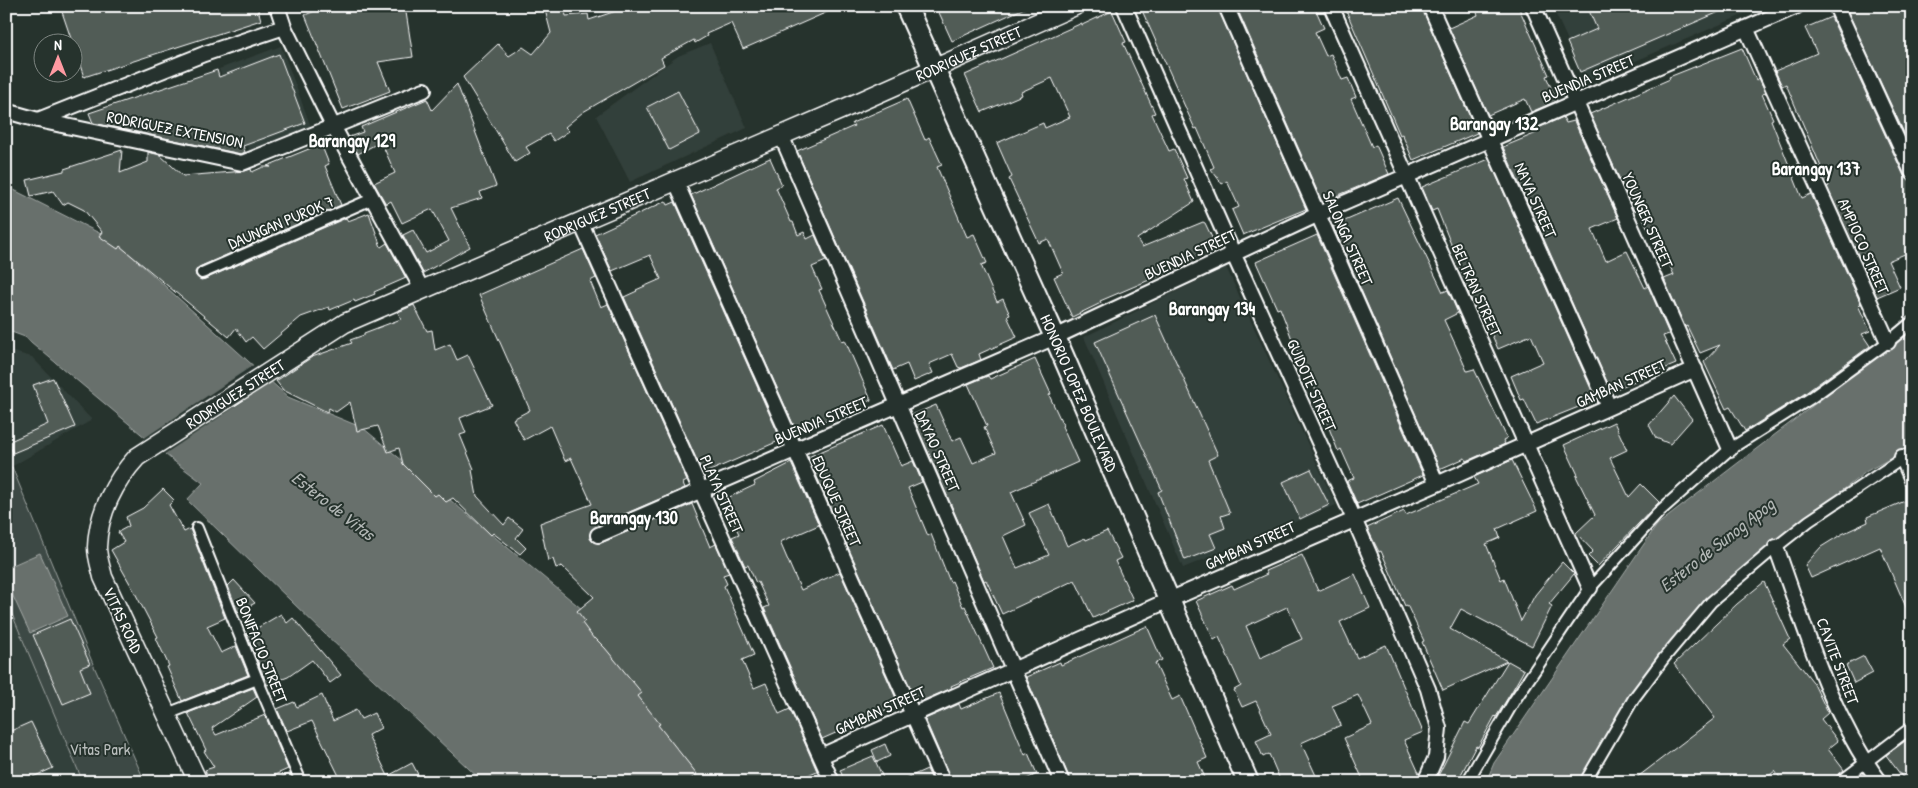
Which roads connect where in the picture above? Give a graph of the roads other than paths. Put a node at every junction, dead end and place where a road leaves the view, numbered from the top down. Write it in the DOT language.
graph roads {
  1 [pos="277,6"];
  2 [pos="906,6"];
  3 [pos="1075,6"];
  4 [pos="1124,6"];
  5 [pos="1226,6"];
  6 [pos="1331,6"];
  7 [pos="1430,6"];
  8 [pos="1533,6"];
  9 [pos="1797,6"];
  10 [pos="1836,6"];
  11 [pos="284,27"];
  12 [pos="1746,28"];
  13 [pos="934,68"];
  14 [pos="424,90"];
  15 [pos="1576,101"];
  16 [pos="6,111"];
  17 [pos="38,120"];
  18 [pos="334,129"];
  19 [pos="781,135"];
  20 [pos="1490,140"];
  21 [pos="1912,172"];
  22 [pos="1406,176"];
  23 [pos="675,180"];
  24 [pos="372,199"];
  25 [pos="1319,214"];
  26 [pos="580,221"];
  27 [pos="1233,253"];
  28 [pos="202,272"];
  29 [pos="422,289"];
  30 [pos="1912,322"];
  31 [pos="1054,337"];
  32 [pos="1888,342"];
  33 [pos="1695,369"];
  34 [pos="899,406"];
  35 [pos="1609,407"];
  36 [pos="1526,444"];
  37 [pos="1730,449"];
  38 [pos="795,450"];
  39 [pos="1907,454"];
  40 [pos="136,456"];
  41 [pos="1912,480"];
  42 [pos="1437,484"];
  43 [pos="701,491"];
  44 [pos="1354,519"];
  45 [pos="197,528"];
  46 [pos="598,535"];
  47 [pos="1776,547"];
  48 [pos="1590,588"];
  49 [pos="1169,600"];
  50 [pos="1014,669"];
  51 [pos="257,679"];
  52 [pos="167,714"];
  53 [pos="914,715"];
  54 [pos="1912,727"];
  55 [pos="821,756"];
  56 [pos="1866,762"];
  57 [pos="198,782"];
  58 [pos="301,782"];
  59 [pos="832,782"];
  60 [pos="944,782"];
  61 [pos="1062,782"];
  62 [pos="1248,782"];
  63 [pos="1424,782"];
  64 [pos="1467,782"];
  65 [pos="1585,782"];
  66 [pos="1840,782"];
  67 [pos="1880,782"];
  1 -- 11 [label="street"];
  2 -- 13 [label="main road, HONORIO LOPEZ BOULEVARD"];
  3 -- 13 [label="street, RODRIGUEZ STREET"];
  4 -- 27 [label="street, GUIDOTE STREET"];
  5 -- 25 [label="street, SALONGA STREET"];
  6 -- 22 [label="street, BELTRAN STREET"];
  7 -- 20 [label="street, NAVA STREET"];
  8 -- 15 [label="street, YOUNGER STREET"];
  9 -- 12 [label="street, BUENDIA STREET"];
  10 -- 21 [label="street"];
  11 -- 17 [label="street"];
  11 -- 18 [label="street"];
  12 -- 15 [label="street, BUENDIA STREET"];
  12 -- 32 [label="street, AMPIOCO STREET"];
  13 -- 19 [label="street, RODRIGUEZ STREET"];
  13 -- 31 [label="main road, HONORIO LOPEZ BOULEVARD"];
  14 -- 18 [label="street, RODRIGUEZ EXTENSION"];
  15 -- 20 [label="street, BUENDIA STREET"];
  15 -- 33 [label="street, YOUNGER STREET"];
  16 -- 17 [label="street, RODRIGUEZ EXTENSION"];
  17 -- 18 [label="street, RODRIGUEZ EXTENSION"];
  18 -- 24 [label="street"];
  19 -- 23 [label="street, RODRIGUEZ STREET"];
  19 -- 34 [label="street, DAYAO STREET"];
  20 -- 22 [label="street, BUENDIA STREET"];
  20 -- 35 [label="street, NAVA STREET"];
  22 -- 25 [label="street, BUENDIA STREET"];
  22 -- 36 [label="street, BELTRAN STREET"];
  23 -- 26 [label="street, RODRIGUEZ STREET"];
  23 -- 38 [label="street, EDUQUE STREET"];
  24 -- 28 [label="street, DAUNGAN PUROK 7"];
  24 -- 29 [label="street"];
  25 -- 27 [label="street, BUENDIA STREET"];
  25 -- 42 [label="street, SALONGA STREET"];
  26 -- 29 [label="street, RODRIGUEZ STREET"];
  26 -- 43 [label="street, PLAYA STREET"];
  27 -- 31 [label="street, BUENDIA STREET"];
  27 -- 44 [label="street, GUIDOTE STREET"];
  29 -- 40 [label="street, RODRIGUEZ STREET"];
  30 -- 32 [label="street"];
  31 -- 34 [label="street, BUENDIA STREET"];
  31 -- 49 [label="main road, HONORIO LOPEZ BOULEVARD"];
  32 -- 37 [label="street"];
  33 -- 35 [label="street, GAMBAN STREET"];
  33 -- 37 [label="street, YOUNGER STREET"];
  34 -- 38 [label="street, BUENDIA STREET"];
  34 -- 50 [label="street, DAYAO STREET"];
  35 -- 36 [label="street, GAMBAN STREET"];
  36 -- 42 [label="street, GAMBAN STREET"];
  36 -- 48 [label="street, BELTRAN STREET"];
  37 -- 48 [label="street"];
  38 -- 43 [label="street, BUENDIA STREET"];
  38 -- 53 [label="street, EDUQUE STREET"];
  39 -- 41 [label="street"];
  39 -- 47 [label="street"];
  40 -- 52 [label="street, VITAS ROAD"];
  42 -- 44 [label="street, GAMBAN STREET"];
  43 -- 46 [label="street, BUENDIA STREET"];
  43 -- 55 [label="street, PLAYA STREET"];
  44 -- 49 [label="street, GAMBAN STREET"];
  44 -- 63 [label="street, GUIDOTE STREET"];
  45 -- 51 [label="street, BONIFACIO STREET"];
  47 -- 56 [label="street, CAVITE STREET"];
  47 -- 65 [label="street"];
  48 -- 64 [label="street"];
  49 -- 50 [label="street, GAMBAN STREET"];
  49 -- 62 [label="main road, HONORIO LOPEZ BOULEVARD"];
  50 -- 53 [label="street, GAMBAN STREET"];
  50 -- 61 [label="street, DAYAO STREET"];
  51 -- 52 [label="street"];
  51 -- 58 [label="street, BONIFACIO STREET"];
  52 -- 57 [label="street, VITAS ROAD"];
  53 -- 55 [label="street, GAMBAN STREET"];
  53 -- 60 [label="street, EDUQUE STREET"];
  54 -- 56 [label="street"];
  55 -- 59 [label="street, PLAYA STREET"];
  56 -- 66 [label="street"];
  56 -- 67 [label="street, CAVITE STREET"];
}
